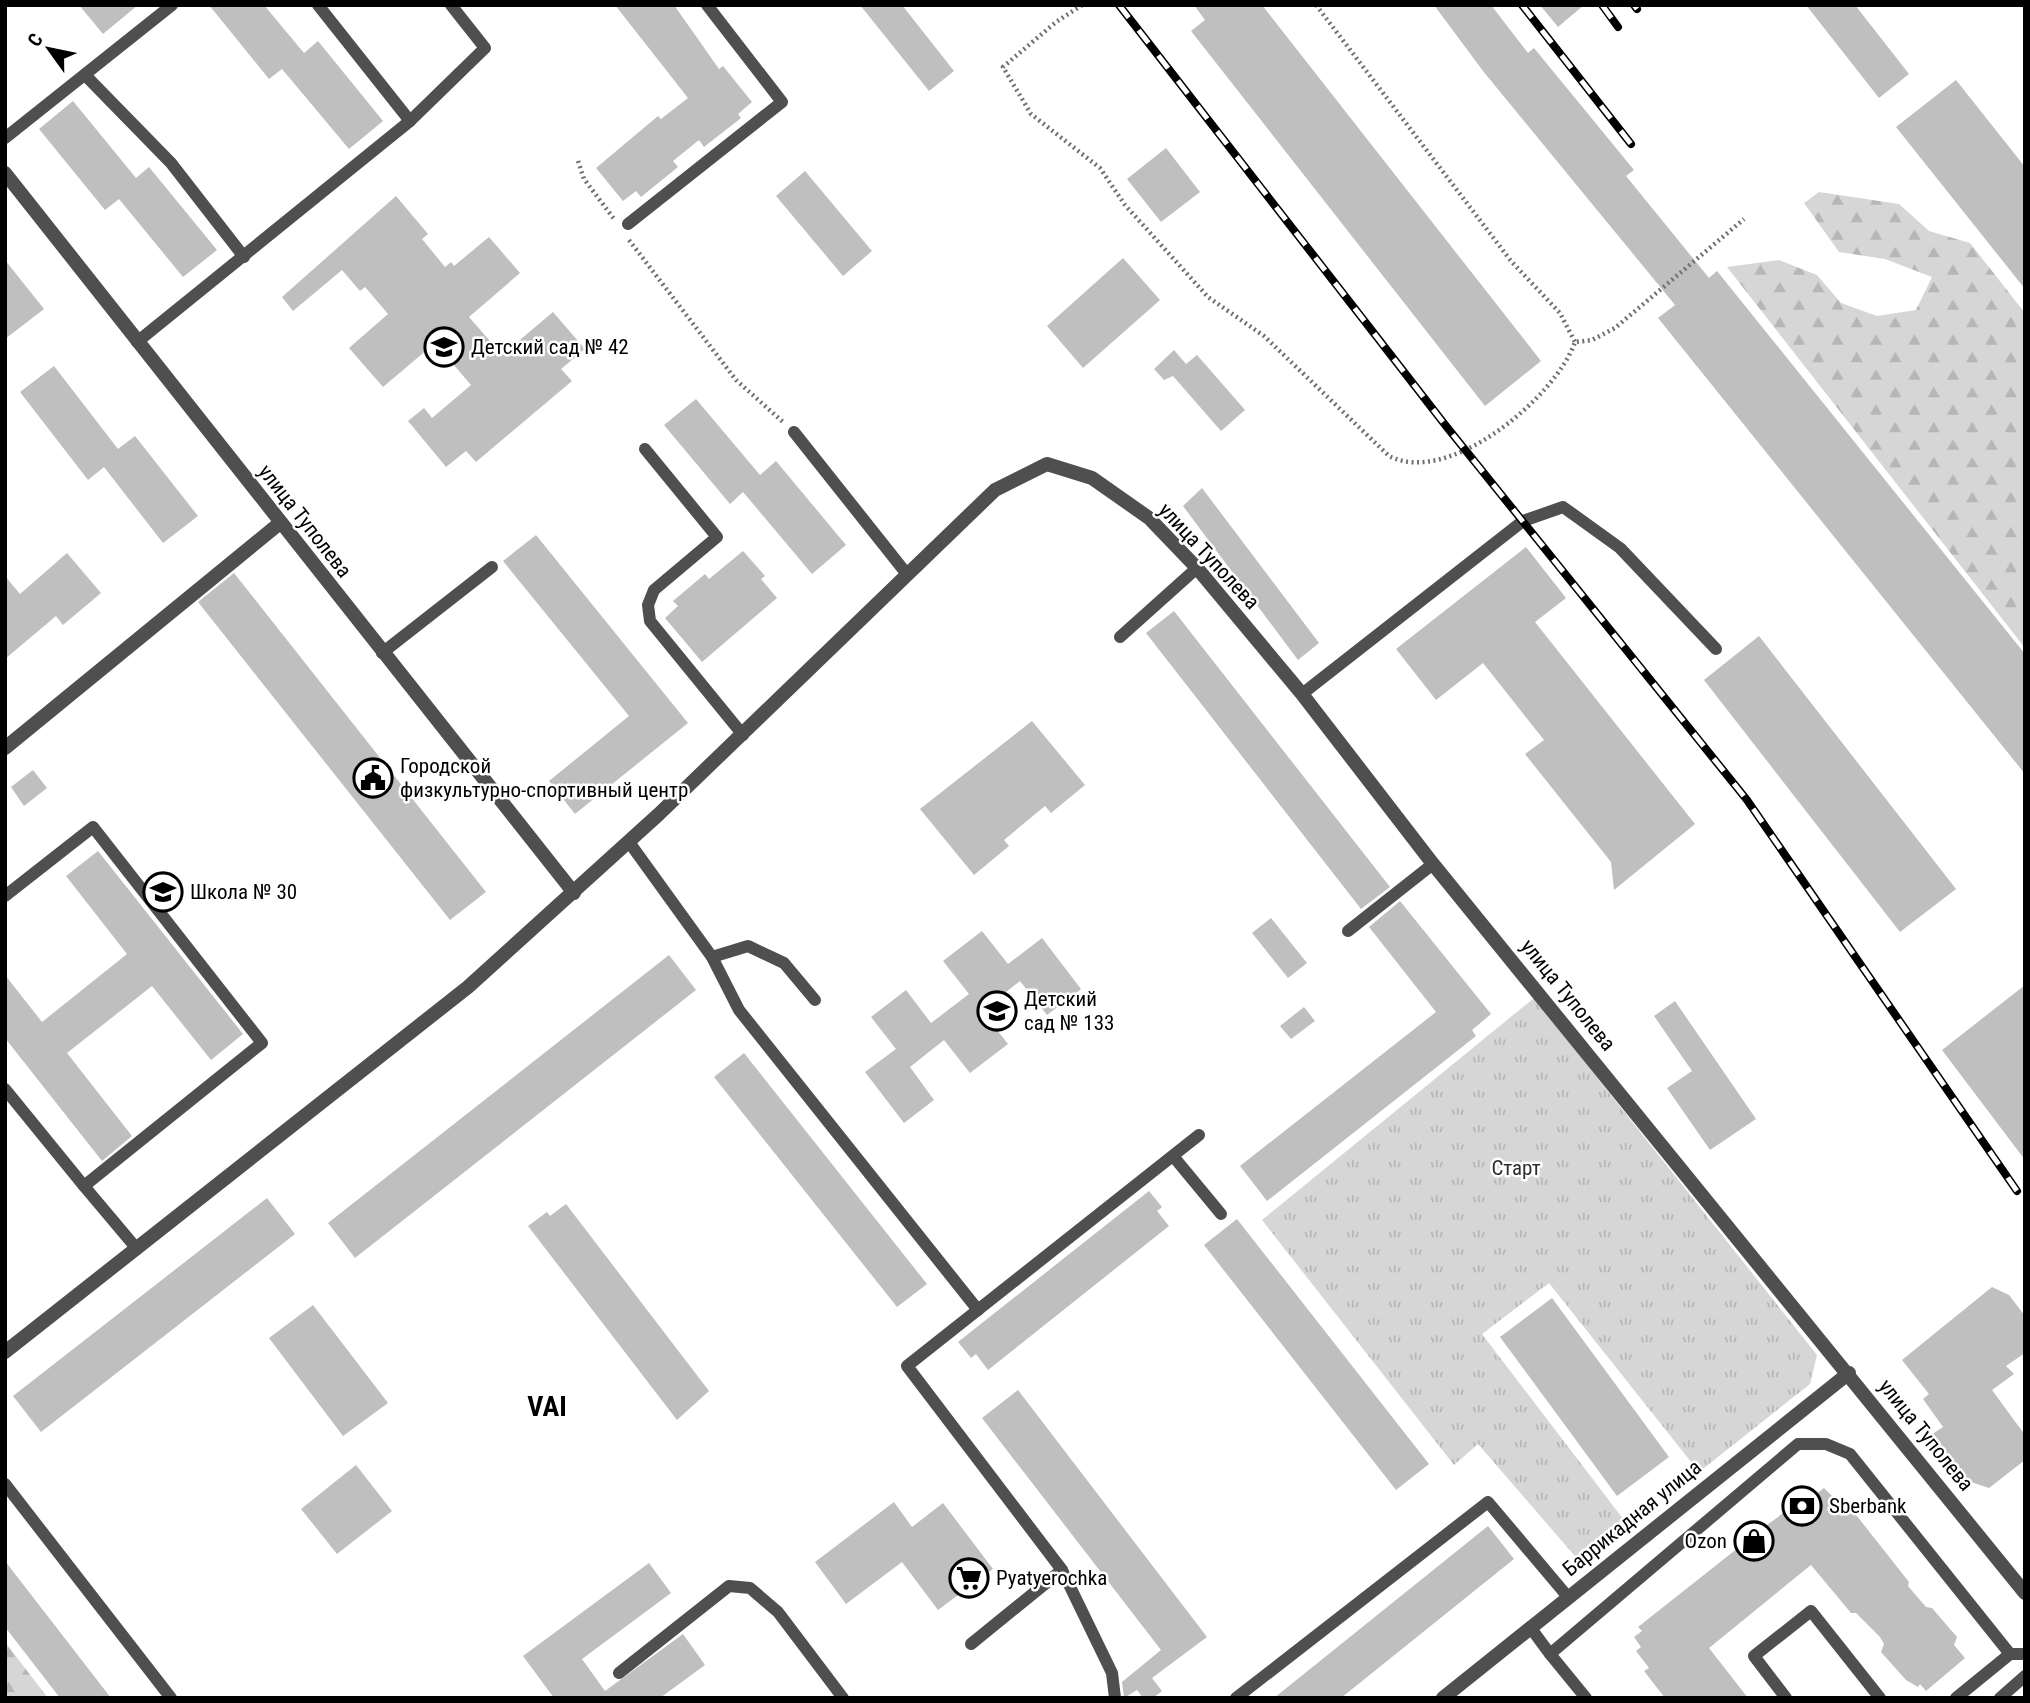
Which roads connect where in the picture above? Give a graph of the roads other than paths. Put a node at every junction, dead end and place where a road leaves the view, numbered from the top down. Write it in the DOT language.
graph roads {
  1 [pos="318,5"];
  2 [pos="451,5"];
  3 [pos="707,5"];
  4 [pos="168,7"];
  5 [pos="86,76"];
  6 [pos="410,121"];
  7 [pos="5,138"];
  8 [pos="5,173"];
  9 [pos="622,226"];
  10 [pos="244,257"];
  11 [pos="136,342"];
  12 [pos="794,432"];
  13 [pos="645,449"];
  14 [pos="280,523"];
  15 [pos="492,567"];
  16 [pos="1197,568"];
  17 [pos="906,573"];
  18 [pos="1120,637"];
  19 [pos="1716,649"];
  20 [pos="382,653"];
  21 [pos="1302,694"];
  22 [pos="743,735"];
  23 [pos="5,748"];
  24 [pos="629,842"];
  25 [pos="1433,864"];
  26 [pos="574,893"];
  27 [pos="5,896"];
  28 [pos="1348,931"];
  29 [pos="712,957"];
  30 [pos="815,1000"];
  31 [pos="5,1088"];
  32 [pos="1199,1135"];
  33 [pos="1173,1156"];
  34 [pos="84,1186"];
  35 [pos="1221,1214"];
  36 [pos="137,1249"];
  37 [pos="978,1310"];
  38 [pos="5,1352"];
  39 [pos="1849,1373"];
  40 [pos="5,1483"];
  41 [pos="1062,1570"];
  42 [pos="2025,1593"];
  43 [pos="1568,1597"];
  44 [pos="1530,1627"];
  45 [pos="971,1644"];
  46 [pos="1550,1654"];
  47 [pos="2010,1654"];
  48 [pos="2025,1654"];
  49 [pos="619,1673"];
  50 [pos="2025,1676"];
  51 [pos="171,1698"];
  52 [pos="843,1698"];
  53 [pos="1115,1698"];
  54 [pos="1236,1698"];
  55 [pos="1443,1698"];
  56 [pos="1586,1698"];
  57 [pos="1786,1698"];
  58 [pos="1880,1698"];
  59 [pos="1956,1698"];
  60 [pos="2000,1698"];
  1 -- 6 [label="lane"];
  2 -- 6 [label="lane"];
  3 -- 9 [label="lane"];
  4 -- 5 [label="lane"];
  5 -- 7 [label="lane"];
  5 -- 10 [label="lane"];
  6 -- 10 [label="lane"];
  8 -- 11 [label="street, улица Туполева"];
  10 -- 11 [label="lane"];
  11 -- 14 [label="street, улица Туполева"];
  12 -- 17 [label="lane"];
  13 -- 22 [label="lane"];
  14 -- 20 [label="street, улица Туполева"];
  14 -- 23 [label="street"];
  15 -- 20 [label="lane"];
  16 -- 17 [label="street, улица Туполева"];
  16 -- 18 [label="lane"];
  16 -- 21 [label="street, улица Туполева"];
  17 -- 22 [label="street"];
  19 -- 21 [label="lane"];
  20 -- 26 [label="street, улица Туполева"];
  21 -- 25 [label="street, улица Туполева"];
  22 -- 24 [label="street"];
  24 -- 26 [label="street"];
  24 -- 29 [label="lane"];
  25 -- 28 [label="lane"];
  25 -- 39 [label="street, улица Туполева"];
  26 -- 36 [label="street"];
  27 -- 34 [label="lane"];
  29 -- 30 [label="lane"];
  29 -- 37 [label="lane"];
  31 -- 34 [label="lane"];
  32 -- 33 [label="lane"];
  33 -- 35 [label="lane"];
  33 -- 37 [label="lane"];
  34 -- 36 [label="lane"];
  36 -- 38 [label="street"];
  37 -- 41 [label="lane"];
  39 -- 42 [label="street, улица Туполева"];
  39 -- 43 [label="street, Баррикадная улица"];
  40 -- 51 [label="lane"];
  41 -- 45 [label="lane"];
  41 -- 53 [label="lane"];
  43 -- 44 [label="street, Баррикадная улица"];
  43 -- 54 [label="lane"];
  44 -- 46 [label="lane"];
  44 -- 55 [label="street, Баррикадная улица"];
  46 -- 47 [label="lane"];
  46 -- 56 [label="lane"];
  47 -- 48 [label="lane"];
  47 -- 59 [label="lane"];
  49 -- 52 [label="lane"];
  50 -- 60 [label="lane"];
  57 -- 58 [label="lane"];
}
